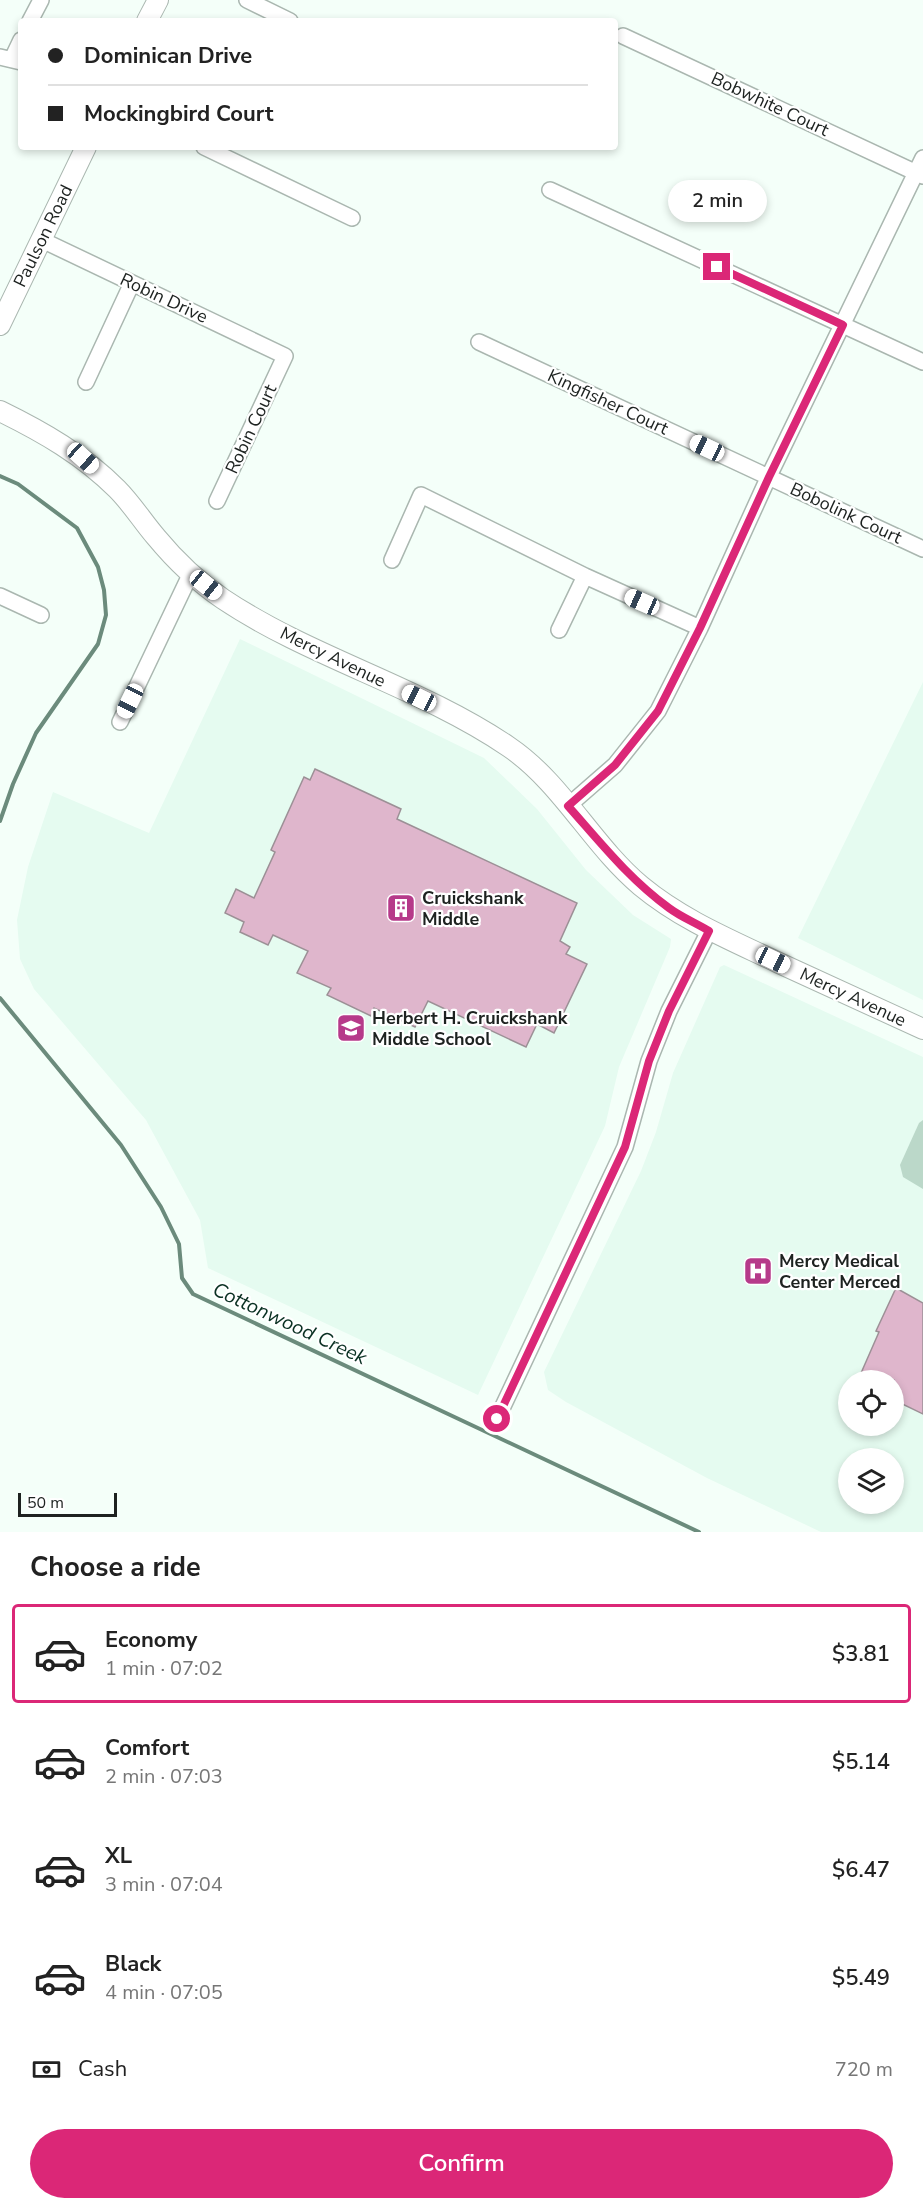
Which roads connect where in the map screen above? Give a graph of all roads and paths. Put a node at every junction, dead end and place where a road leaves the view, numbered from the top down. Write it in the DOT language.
graph roads {
  1 [pos="40,0"];
  2 [pos="158,0"];
  3 [pos="246,0"];
  4 [pos="31,18"];
  5 [pos="149,18"];
  6 [pos="284,18"];
  7 [pos="623,36"];
  8 [pos="18,46"];
  9 [pos="11,60"];
  10 [pos="85,150"];
  11 [pos="210,150"];
  12 [pos="923,158"];
  13 [pos="919,174"];
  14 [pos="550,190"];
  15 [pos="352,218"];
  16 [pos="42,240"];
  17 [pos="132,283"];
  18 [pos="0,325"];
  19 [pos="843,325"];
  20 [pos="479,342"];
  21 [pos="285,356"];
  22 [pos="923,362"];
  23 [pos="86,382"];
  24 [pos="0,411"];
  25 [pos="769,477"];
  26 [pos="217,501"];
  27 [pos="923,549"];
  28 [pos="392,560"];
  29 [pos="191,573"];
  30 [pos="585,576"];
  31 [pos="0,596"];
  32 [pos="41,615"];
  33 [pos="700,628"];
  34 [pos="559,630"];
  35 [pos="120,722"];
  36 [pos="568,806"];
  37 [pos="709,931"];
  38 [pos="923,1029"];
  39 [pos="497,1419"];
  1 -- 4 [label="street"];
  2 -- 5 [label="street"];
  3 -- 6 [label="street"];
  7 -- 13 [label="street, Bobwhite Court"];
  8 -- 9 [label="street"];
  10 -- 16 [label="street, Paulson Road"];
  11 -- 15 [label="street"];
  12 -- 13 [label="street"];
  13 -- 19 [label="street"];
  14 -- 19 [label="street"];
  16 -- 17 [label="street, Robin Drive"];
  16 -- 18 [label="street, Paulson Road"];
  17 -- 21 [label="street, Robin Drive"];
  17 -- 23 [label="street"];
  19 -- 22 [label="street"];
  19 -- 25 [label="street"];
  20 -- 25 [label="street, Kingfisher Court"];
  21 -- 26 [label="street, Robin Court"];
  24 -- 29 [label="street, Mercy Avenue"];
  25 -- 27 [label="street, Bobolink Court"];
  25 -- 33 [label="street"];
  28 -- 30 [label="street"];
  29 -- 35 [label="street"];
  29 -- 36 [label="street, Mercy Avenue"];
  30 -- 33 [label="street"];
  30 -- 34 [label="street"];
  31 -- 32 [label="street"];
  33 -- 36 [label="street"];
  36 -- 37 [label="street, Mercy Avenue"];
  37 -- 38 [label="street, Mercy Avenue"];
  37 -- 39 [label="street"];
}
